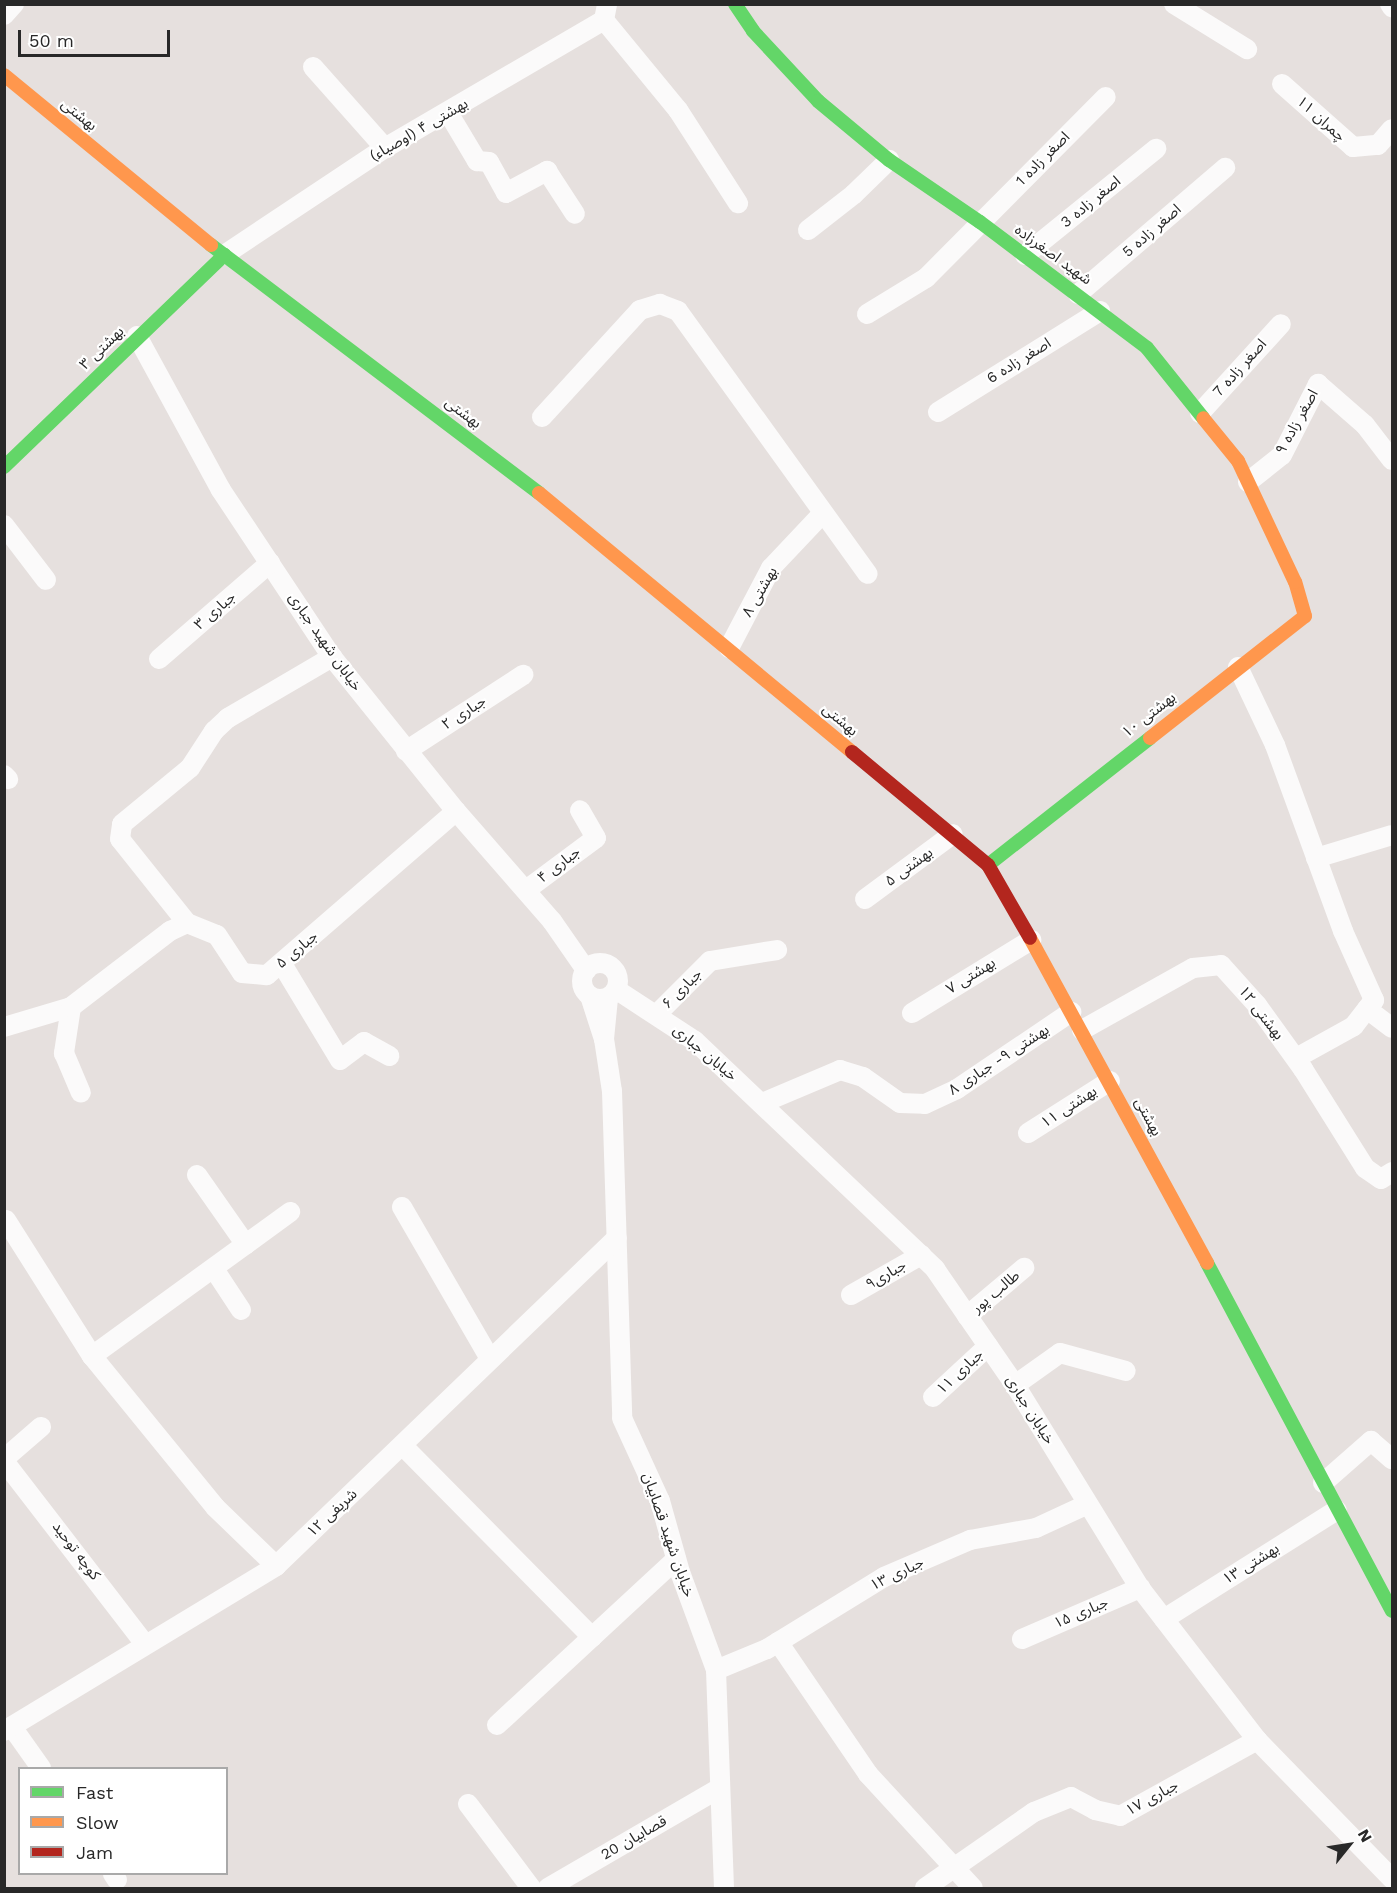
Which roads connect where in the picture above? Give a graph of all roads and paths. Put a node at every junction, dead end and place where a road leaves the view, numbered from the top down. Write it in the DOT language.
graph roads {
  1 [pos="14,4"];
  2 [pos="735,4"];
  3 [pos="1174,4"];
  4 [pos="605,12"];
  5 [pos="4,15"];
  6 [pos="1247,50"];
  7 [pos="314,67"];
  8 [pos="4,75"];
  9 [pos="1282,84"];
  10 [pos="1106,97"];
  11 [pos="449,114"];
  12 [pos="1392,129"];
  13 [pos="385,148"];
  14 [pos="1156,148"];
  15 [pos="889,160"];
  16 [pos="1225,168"];
  17 [pos="738,203"];
  18 [pos="575,214"];
  19 [pos="980,222"];
  20 [pos="808,230"];
  21 [pos="224,255"];
  22 [pos="1025,255"];
  23 [pos="1078,294"];
  24 [pos="1100,311"];
  25 [pos="867,314"];
  26 [pos="1281,324"];
  27 [pos="137,336"];
  28 [pos="938,412"];
  29 [pos="1200,413"];
  30 [pos="542,417"];
  31 [pos="12,447"];
  32 [pos="1392,460"];
  33 [pos="4,467"];
  34 [pos="1248,482"];
  35 [pos="822,514"];
  36 [pos="4,525"];
  37 [pos="270,563"];
  38 [pos="868,574"];
  39 [pos="46,580"];
  40 [pos="1295,582"];
  41 [pos="729,648"];
  42 [pos="332,657"];
  43 [pos="159,658"];
  44 [pos="1238,667"];
  45 [pos="523,675"];
  46 [pos="406,751"];
  47 [pos="580,810"];
  48 [pos="456,811"];
  49 [pos="954,834"];
  50 [pos="1392,835"];
  51 [pos="1316,858"];
  52 [pos="988,865"];
  53 [pos="526,890"];
  54 [pos="865,899"];
  55 [pos="187,923"];
  56 [pos="1030,940"];
  57 [pos="777,950"];
  58 [pos="282,964"];
  59 [pos="594,967"];
  60 [pos="605,995"];
  61 [pos="71,1007"];
  62 [pos="1367,1009"];
  63 [pos="1071,1012"];
  64 [pos="912,1013"];
  65 [pos="657,1014"];
  66 [pos="4,1028"];
  67 [pos="1392,1028"];
  68 [pos="1082,1030"];
  69 [pos="389,1056"];
  70 [pos="1296,1058"];
  71 [pos="1110,1081"];
  72 [pos="81,1093"];
  73 [pos="762,1103"];
  74 [pos="1028,1133"];
  75 [pos="1392,1172"];
  76 [pos="197,1175"];
  77 [pos="402,1207"];
  78 [pos="290,1212"];
  79 [pos="6,1220"];
  80 [pos="617,1238"];
  81 [pos="246,1245"];
  82 [pos="921,1255"];
  83 [pos="1024,1268"];
  84 [pos="214,1269"];
  85 [pos="851,1295"];
  86 [pos="241,1310"];
  87 [pos="967,1316"];
  88 [pos="988,1346"];
  89 [pos="92,1356"];
  90 [pos="490,1359"];
  91 [pos="1126,1371"];
  92 [pos="1015,1384"];
  93 [pos="933,1397"];
  94 [pos="41,1427"];
  95 [pos="403,1446"];
  96 [pos="1392,1459"];
  97 [pos="4,1460"];
  98 [pos="1323,1483"];
  99 [pos="1088,1504"];
  100 [pos="1337,1510"];
  101 [pos="676,1559"];
  102 [pos="276,1566"];
  103 [pos="1140,1588"];
  104 [pos="1392,1611"];
  105 [pos="1164,1619"];
  106 [pos="592,1637"];
  107 [pos="1022,1639"];
  108 [pos="778,1642"];
  109 [pos="144,1643"];
  110 [pos="716,1670"];
  111 [pos="497,1725"];
  112 [pos="8,1729"];
  113 [pos="1257,1740"];
  114 [pos="39,1767"];
  115 [pos="720,1788"];
  116 [pos="468,1804"];
  117 [pos="953,1869"];
  118 [pos="1392,1880"];
  119 [pos="531,1888"];
  120 [pos="549,1888"];
  121 [pos="724,1888"];
  122 [pos="925,1888"];
  123 [pos="973,1888"];
  1 -- 5 [label="street"];
  2 -- 15 [label="main road, شهید اصغرزاده"];
  3 -- 6 [label="street"];
  4 -- 11 [label="street, بهشتی ۴ (اوصیاء)"];
  4 -- 17 [label="street"];
  7 -- 13 [label="street"];
  8 -- 21 [label="main road, بهشتی"];
  9 -- 12 [label="street, چمران ۱۱"];
  10 -- 19 [label="street, اصغر زاده 1"];
  11 -- 13 [label="street, بهشتی ۴ (اوصیاء)"];
  11 -- 18 [label="street"];
  13 -- 21 [label="street, بهشتی ۴ (اوصیاء)"];
  14 -- 22 [label="street, اصغر زاده 3"];
  15 -- 19 [label="main road, شهید اصغرزاده"];
  15 -- 20 [label="street"];
  16 -- 23 [label="street, اصغر زاده 5"];
  19 -- 22 [label="main road, شهید اصغرزاده"];
  19 -- 25 [label="street, اصغر زاده 1"];
  21 -- 27 [label="main road, بهشتی ۳"];
  21 -- 41 [label="main road, بهشتی"];
  22 -- 23 [label="main road, شهید اصغرزاده"];
  23 -- 24 [label="main road, شهید اصغرزاده"];
  24 -- 28 [label="street, اصغر زاده 6"];
  24 -- 29 [label="main road, شهید اصغرزاده"];
  26 -- 29 [label="street, اصغر زاده 7"];
  27 -- 31 [label="main road, بهشتی ۳"];
  27 -- 37 [label="street, خیابان شهید جباری"];
  29 -- 34 [label="main road, شهید اصغرزاده"];
  30 -- 35 [label="street"];
  31 -- 33 [label="main road, بهشتی ۳"];
  32 -- 34 [label="street, اصغر زاده ۹"];
  34 -- 40 [label="main road, شهید اصغرزاده"];
  35 -- 38 [label="street"];
  35 -- 41 [label="street, بهشتی ۸"];
  36 -- 39 [label="street"];
  37 -- 42 [label="street, خیابان شهید جباری"];
  37 -- 43 [label="street, جباری ۳"];
  40 -- 44 [label="main road, بهشتی ۱۰"];
  41 -- 49 [label="main road, بهشتی"];
  42 -- 46 [label="street, خیابان شهید جباری"];
  42 -- 55 [label="street"];
  44 -- 51 [label="street"];
  44 -- 52 [label="main road, بهشتی ۱۰"];
  45 -- 46 [label="street, جباری ۲"];
  46 -- 48 [label="street, خیابان شهید جباری"];
  47 -- 53 [label="street, جباری ۴"];
  48 -- 53 [label="street, خیابان شهید جباری"];
  48 -- 58 [label="street, جباری ۵"];
  49 -- 52 [label="main road, بهشتی"];
  49 -- 54 [label="street, بهشتی ۵"];
  50 -- 51 [label="street"];
  51 -- 62 [label="street"];
  52 -- 56 [label="main road, بهشتی"];
  53 -- 59 [label="street, خیابان شهید جباری"];
  55 -- 58 [label="street, جباری ۵"];
  55 -- 61 [label="street"];
  56 -- 63 [label="main road, بهشتی"];
  56 -- 64 [label="street, بهشتی ۷"];
  57 -- 65 [label="street, جباری ۶"];
  58 -- 69 [label="street"];
  59 -- 60 [label="street"];
  59 -- 60 [label="street, خیابان شهید جباری"];
  60 -- 65 [label="street, خیابان جباری"];
  60 -- 80 [label="street, خیابان شهید قصابیان"];
  61 -- 66 [label="street"];
  61 -- 72 [label="street"];
  62 -- 67 [label="street"];
  62 -- 70 [label="street"];
  63 -- 68 [label="main road, بهشتی"];
  63 -- 73 [label="street, بهشتی ۹- جباری ۸"];
  65 -- 73 [label="street, خیابان جباری"];
  68 -- 70 [label="street, بهشتی ۱۲"];
  68 -- 71 [label="main road, بهشتی"];
  70 -- 75 [label="street, بهشتی ۱۲"];
  71 -- 74 [label="street, بهشتی ۱۱"];
  71 -- 98 [label="main road, بهشتی"];
  73 -- 82 [label="street, خیابان جباری"];
  76 -- 81 [label="street"];
  77 -- 90 [label="street"];
  78 -- 81 [label="street"];
  79 -- 89 [label="street"];
  80 -- 90 [label="street, شریفی ۱۲"];
  80 -- 101 [label="street, خیابان شهید قصابیان"];
  81 -- 84 [label="street"];
  82 -- 85 [label="street, جباری۹"];
  82 -- 87 [label="street, خیابان جباری"];
  83 -- 87 [label="street, طالب پور"];
  84 -- 86 [label="street"];
  84 -- 89 [label="street"];
  87 -- 88 [label="street, خیابان جباری"];
  88 -- 92 [label="street, خیابان جباری"];
  88 -- 93 [label="street, جباری ۱۱"];
  89 -- 102 [label="street"];
  90 -- 95 [label="street, شریفی ۱۲"];
  91 -- 92 [label="street"];
  92 -- 99 [label="street, خیابان جباری"];
  94 -- 97 [label="street"];
  95 -- 102 [label="street, شریفی ۱۲"];
  95 -- 106 [label="street"];
  96 -- 98 [label="street"];
  97 -- 109 [label="street, کوچه توحید"];
  98 -- 100 [label="main road, بهشتی"];
  99 -- 103 [label="street, خیابان جباری"];
  99 -- 108 [label="street, جباری ۱۳"];
  100 -- 104 [label="main road, بهشتی"];
  100 -- 105 [label="street, بهشتی ۱۳"];
  101 -- 106 [label="street"];
  101 -- 110 [label="street, خیابان شهید قصابیان"];
  102 -- 109 [label="street, شریفی ۱۲"];
  103 -- 105 [label="street, خیابان جباری"];
  103 -- 107 [label="street, جباری ۱۵"];
  105 -- 113 [label="street, خیابان جباری"];
  106 -- 111 [label="street"];
  108 -- 110 [label="street, جباری ۱۳"];
  108 -- 117 [label="street"];
  109 -- 112 [label="street, شریفی ۱۲"];
  110 -- 115 [label="street, خیابان شهید قصابیان"];
  112 -- 114 [label="street"];
  113 -- 117 [label="street, جباری ۱۷"];
  113 -- 118 [label="street, خیابان جباری"];
  115 -- 120 [label="street, قصابیان 20"];
  115 -- 121 [label="street, خیابان شهید قصابیان"];
  116 -- 119 [label="street"];
  117 -- 122 [label="street, جباری ۱۷"];
  117 -- 123 [label="street"];
}
